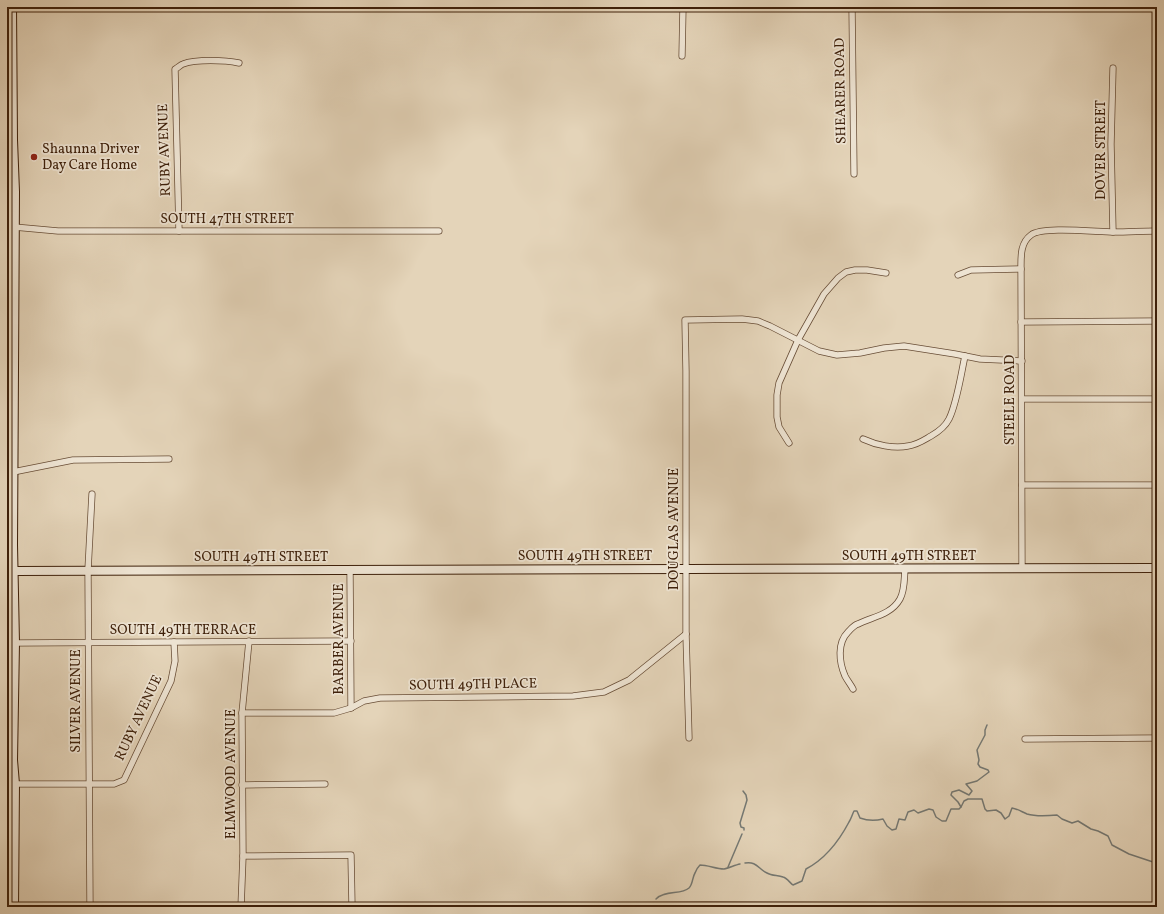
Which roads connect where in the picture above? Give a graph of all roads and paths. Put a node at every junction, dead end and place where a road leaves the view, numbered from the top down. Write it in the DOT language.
graph roads {
  1 [pos="12,7"];
  2 [pos="683,7"];
  3 [pos="852,7"];
  4 [pos="682,56"];
  5 [pos="239,63"];
  6 [pos="1113,68"];
  7 [pos="854,174"];
  8 [pos="14,227"];
  9 [pos="179,231"];
  10 [pos="439,231"];
  11 [pos="1157,231"];
  12 [pos="1113,232"];
  13 [pos="1021,269"];
  14 [pos="886,274"];
  15 [pos="958,275"];
  16 [pos="1157,321"];
  17 [pos="1021,322"];
  18 [pos="798,340"];
  19 [pos="965,356"];
  20 [pos="1022,361"];
  21 [pos="1022,399"];
  22 [pos="1157,399"];
  23 [pos="863,439"];
  24 [pos="788,443"];
  25 [pos="169,459"];
  26 [pos="13,472"];
  27 [pos="1022,485"];
  28 [pos="1157,485"];
  29 [pos="92,494"];
  30 [pos="10,546"];
  31 [pos="1157,568"];
  32 [pos="686,569"];
  33 [pos="905,569"];
  34 [pos="1022,569"];
  35 [pos="88,570"];
  36 [pos="350,570"];
  37 [pos="13,571"];
  38 [pos="686,634"];
  39 [pos="249,641"];
  40 [pos="351,641"];
  41 [pos="88,642"];
  42 [pos="174,642"];
  43 [pos="15,643"];
  44 [pos="853,689"];
  45 [pos="351,708"];
  46 [pos="242,713"];
  47 [pos="688,738"];
  48 [pos="1157,738"];
  49 [pos="1025,739"];
  50 [pos="10,770"];
  51 [pos="15,784"];
  52 [pos="89,784"];
  53 [pos="325,784"];
  54 [pos="242,785"];
  55 [pos="243,856"];
  56 [pos="11,898"];
  57 [pos="688,906"];
  58 [pos="1157,906"];
  59 [pos="14,907"];
  60 [pos="90,907"];
  61 [pos="241,907"];
  62 [pos="350,907"];
  1 -- 8 [label="street"];
  2 -- 4 [label="street"];
  3 -- 7 [label="street, SHEARER ROAD"];
  5 -- 9 [label="street, RUBY AVENUE"];
  6 -- 12 [label="street, DOVER STREET"];
  8 -- 9 [label="street, SOUTH 47TH STREET"];
  8 -- 26 [label="street"];
  9 -- 10 [label="street, SOUTH 47TH STREET"];
  11 -- 12 [label="street"];
  12 -- 13 [label="street, STEELE ROAD"];
  13 -- 15 [label="street"];
  13 -- 17 [label="street, STEELE ROAD"];
  14 -- 18 [label="street"];
  16 -- 17 [label="street"];
  17 -- 20 [label="street, STEELE ROAD"];
  18 -- 19 [label="street"];
  18 -- 24 [label="street"];
  18 -- 32 [label="street, DOUGLAS AVENUE"];
  19 -- 20 [label="street"];
  19 -- 23 [label="street"];
  20 -- 21 [label="street, STEELE ROAD"];
  21 -- 22 [label="street"];
  21 -- 27 [label="street, STEELE ROAD"];
  25 -- 26 [label="street"];
  26 -- 30 [label="street"];
  27 -- 28 [label="street"];
  27 -- 34 [label="street, STEELE ROAD"];
  29 -- 35 [label="street, SILVER AVENUE"];
  30 -- 37 [label="street"];
  31 -- 34 [label="street, SOUTH 49TH STREET"];
  32 -- 33 [label="street, SOUTH 49TH STREET"];
  32 -- 36 [label="street, SOUTH 49TH STREET"];
  32 -- 38 [label="street, DOUGLAS AVENUE"];
  33 -- 34 [label="street, SOUTH 49TH STREET"];
  33 -- 44 [label="street"];
  35 -- 36 [label="street, SOUTH 49TH STREET"];
  35 -- 37 [label="street, SOUTH 49TH STREET"];
  35 -- 41 [label="street, SILVER AVENUE"];
  36 -- 40 [label="street, BARBER AVENUE"];
  37 -- 43 [label="street"];
  38 -- 45 [label="street, SOUTH 49TH PLACE"];
  38 -- 47 [label="street, DOUGLAS AVENUE"];
  39 -- 40 [label="street, SOUTH 49TH TERRACE"];
  39 -- 42 [label="street, SOUTH 49TH TERRACE"];
  39 -- 46 [label="street, ELMWOOD AVENUE"];
  40 -- 45 [label="street, BARBER AVENUE"];
  41 -- 42 [label="street, SOUTH 49TH TERRACE"];
  41 -- 43 [label="street, SOUTH 49TH TERRACE"];
  41 -- 52 [label="street, SILVER AVENUE"];
  42 -- 52 [label="street, RUBY AVENUE"];
  43 -- 50 [label="street"];
  45 -- 46 [label="street, SOUTH 49TH PLACE"];
  46 -- 54 [label="street, ELMWOOD AVENUE"];
  48 -- 49 [label="street"];
  50 -- 51 [label="street"];
  51 -- 52 [label="street"];
  51 -- 56 [label="street"];
  52 -- 60 [label="street, SILVER AVENUE"];
  53 -- 54 [label="street"];
  54 -- 55 [label="street, ELMWOOD AVENUE"];
  55 -- 61 [label="street, ELMWOOD AVENUE"];
  55 -- 62 [label="street"];
  56 -- 59 [label="street"];
  57 -- 58 [label="street"];
  57 -- 62 [label="street"];
}
